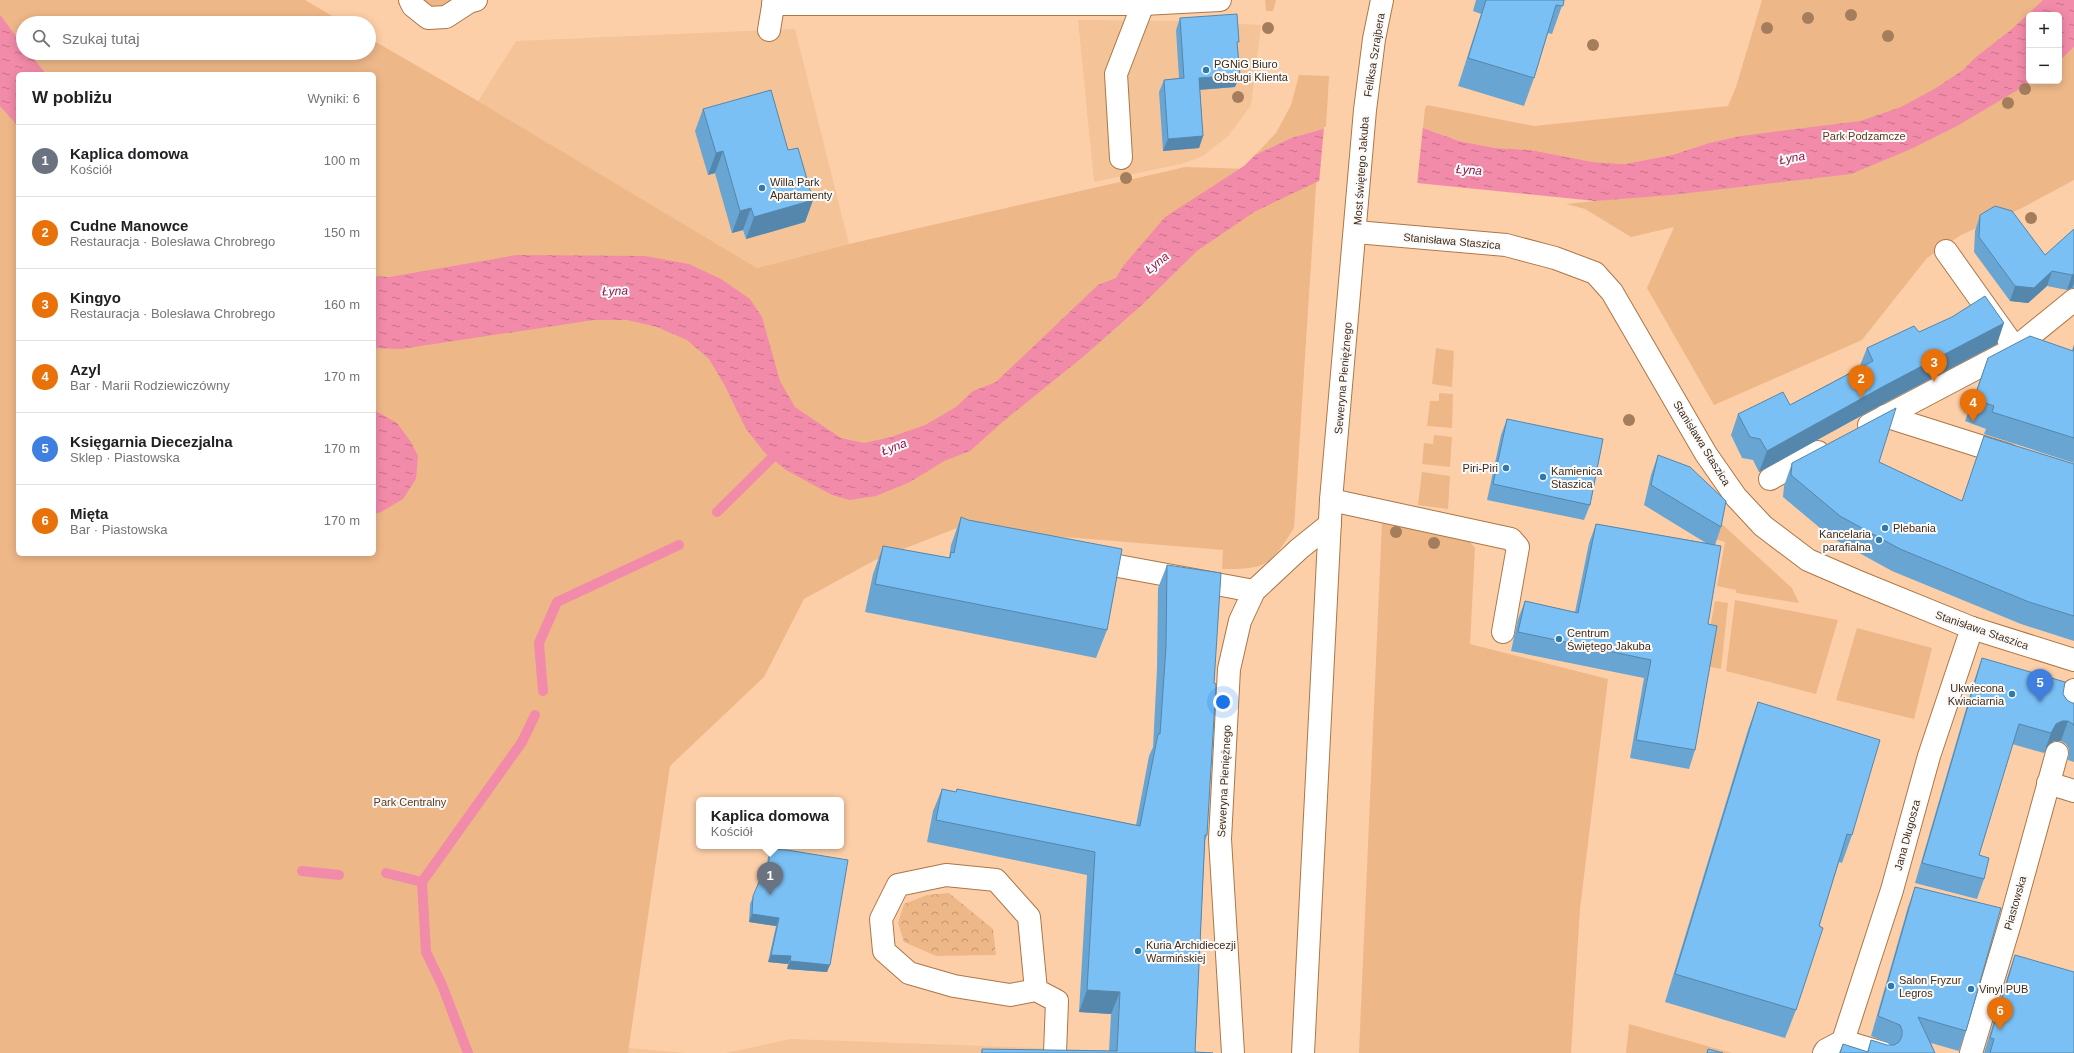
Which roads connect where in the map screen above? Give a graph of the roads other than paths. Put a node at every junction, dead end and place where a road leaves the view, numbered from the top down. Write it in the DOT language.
graph roads {
  1 [pos="410,0"];
  2 [pos="476,0"];
  3 [pos="1220,0"];
  4 [pos="1382,0"];
  5 [pos="773,2"];
  6 [pos="1143,4"];
  7 [pos="769,30"];
  8 [pos="1365,110"];
  9 [pos="1121,158"];
  10 [pos="1356,232"];
  11 [pos="1946,250"];
  12 [pos="2070,308"];
  13 [pos="2015,348"];
  14 [pos="1886,416"];
  15 [pos="2029,461"];
  16 [pos="1770,479"];
  17 [pos="1331,500"];
  18 [pos="1330,524"];
  19 [pos="1068,556"];
  20 [pos="1254,591"];
  21 [pos="1972,628"];
  22 [pos="1503,632"];
  23 [pos="2074,660"];
  24 [pos="2074,690"];
  25 [pos="2068,711"];
  26 [pos="2057,753"];
  27 [pos="2048,783"];
  28 [pos="2074,791"];
  29 [pos="1036,990"];
  30 [pos="1843,1041"];
  31 [pos="1056,1053"];
  32 [pos="1233,1053"];
  33 [pos="1303,1053"];
  34 [pos="1824,1053"];
  35 [pos="1883,1053"];
  36 [pos="1971,1053"];
  1 -- 2 [label="street"];
  3 -- 6 [label="street"];
  4 -- 8 [label="street, Feliksa Szrajbera"];
  5 -- 6 [label="street"];
  5 -- 7 [label="street"];
  6 -- 9 [label="street"];
  8 -- 10 [label="street, Most świętego Jakuba"];
  10 -- 17 [label="street, Seweryna Pieniężnego"];
  10 -- 21 [label="street, Stanisława Staszica"];
  11 -- 13 [label="street"];
  12 -- 13 [label="street"];
  13 -- 14 [label="street"];
  14 -- 15 [label="street"];
  14 -- 16 [label="street"];
  17 -- 18 [label="street, Seweryna Pieniężnego"];
  17 -- 22 [label="street"];
  18 -- 20 [label="street, Seweryna Pieniężnego"];
  18 -- 33 [label="street, Seweryna Pieniężnego"];
  19 -- 20 [label="street"];
  20 -- 32 [label="street, Seweryna Pieniężnego"];
  21 -- 23 [label="street, Stanisława Staszica"];
  21 -- 30 [label="street, Jana Długosza"];
  24 -- 25 [label="street"];
  26 -- 27 [label="street, Piastowska"];
  27 -- 28 [label="street"];
  27 -- 36 [label="street, Piastowska"];
  29 -- 29 [label="street"];
  29 -- 31 [label="street"];
  30 -- 34 [label="street"];
  30 -- 35 [label="street"];
}
